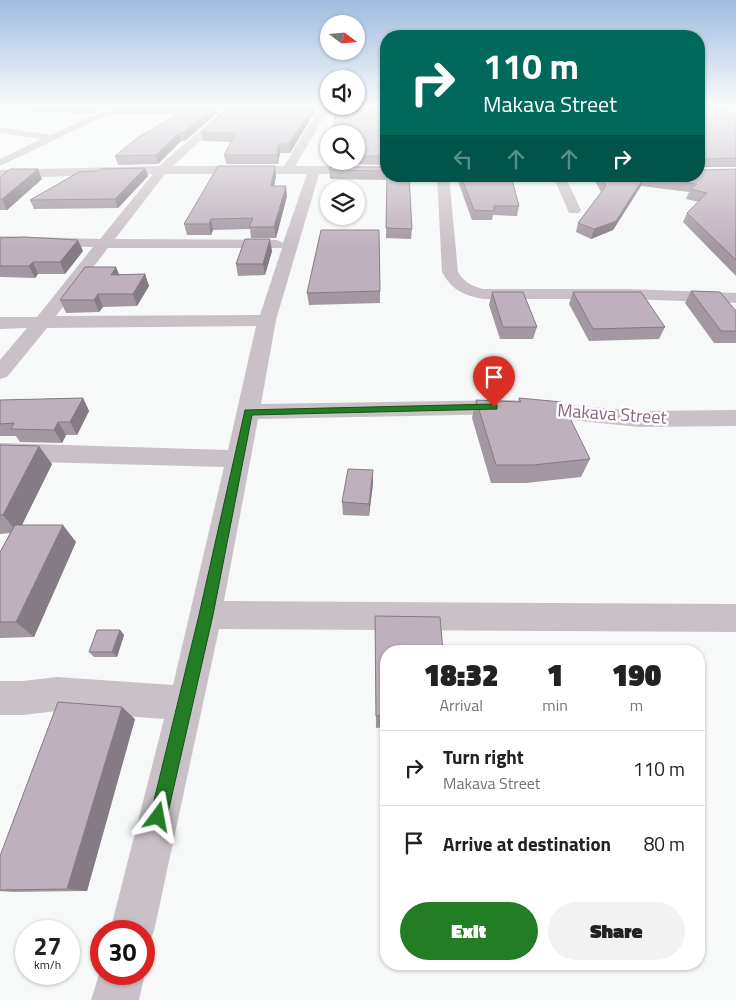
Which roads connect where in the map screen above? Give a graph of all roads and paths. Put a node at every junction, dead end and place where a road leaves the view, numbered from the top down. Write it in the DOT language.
graph roads {
  1 [pos="19,154"];
  2 [pos="180,154"];
  3 [pos="307,154"];
  4 [pos="0,163"];
  5 [pos="301,169"];
  6 [pos="162,170"];
  7 [pos="380,170"];
  8 [pos="0,174"];
  9 [pos="442,182"];
  10 [pos="562,182"];
  11 [pos="574,210"];
  12 [pos="0,242"];
  13 [pos="106,242"];
  14 [pos="291,244"];
  15 [pos="736,298"];
  16 [pos="267,320"];
  17 [pos="42,322"];
  18 [pos="0,323"];
  19 [pos="0,373"];
  20 [pos="248,412"];
  21 [pos="736,418"];
  22 [pos="0,452"];
  23 [pos="238,460"];
  24 [pos="206,615"];
  25 [pos="736,618"];
  26 [pos="0,698"];
  27 [pos="185,703"];
  28 [pos="135,920"];
  29 [pos="119,985"];
  30 [pos="115,1000"];
  1 -- 4 [label="street"];
  2 -- 6 [label="street"];
  3 -- 5 [label="street"];
  5 -- 6 [label="street"];
  5 -- 7 [label="street"];
  5 -- 14 [label="street"];
  6 -- 8 [label="street"];
  6 -- 13 [label="street"];
  9 -- 15 [label="street"];
  10 -- 11 [label="street"];
  12 -- 13 [label="street"];
  13 -- 14 [label="street"];
  13 -- 17 [label="street"];
  14 -- 16 [label="street"];
  16 -- 17 [label="street"];
  16 -- 20 [label="street"];
  17 -- 18 [label="street"];
  17 -- 19 [label="street"];
  20 -- 21 [label="street, Makava Street"];
  20 -- 23 [label="street"];
  22 -- 23 [label="street"];
  23 -- 24 [label="street"];
  24 -- 25 [label="street"];
  24 -- 27 [label="street"];
  26 -- 27 [label="street"];
  27 -- 28 [label="street"];
  29 -- 30 [label="street"];
}
